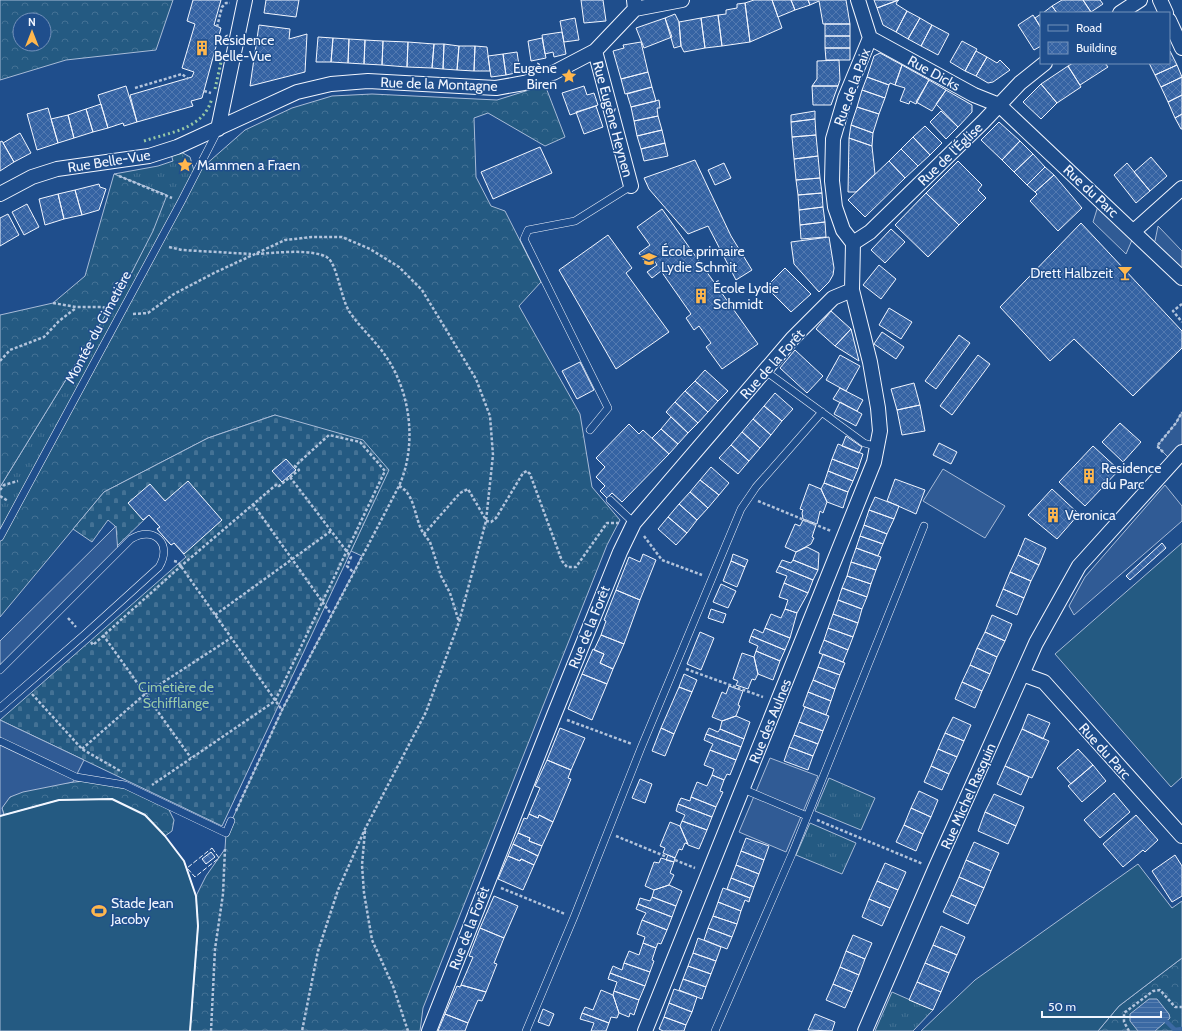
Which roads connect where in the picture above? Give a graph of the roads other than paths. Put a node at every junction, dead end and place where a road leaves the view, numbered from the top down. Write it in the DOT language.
graph roads {
  1 [pos="245,0"];
  2 [pos="682,0"];
  3 [pos="858,0"];
  4 [pos="1140,0"];
  5 [pos="1160,0"];
  6 [pos="634,4"];
  7 [pos="1122,12"];
  8 [pos="1166,12"];
  9 [pos="1170,22"];
  10 [pos="870,38"];
  11 [pos="1182,48"];
  12 [pos="594,51"];
  13 [pos="1044,64"];
  14 [pos="999,105"];
  15 [pos="218,130"];
  16 [pos="631,186"];
  17 [pos="1182,188"];
  18 [pos="0,194"];
  19 [pos="1134,231"];
  20 [pos="853,243"];
  21 [pos="1182,278"];
  22 [pos="852,290"];
  23 [pos="764,370"];
  24 [pos="822,412"];
  25 [pos="590,430"];
  26 [pos="878,447"];
  27 [pos="1178,458"];
  28 [pos="610,500"];
  29 [pos="634,523"];
  30 [pos="924,526"];
  31 [pos="0,537"];
  32 [pos="0,670"];
  33 [pos="1022,674"];
  34 [pos="0,708"];
  35 [pos="0,741"];
  36 [pos="742,789"];
  37 [pos="807,816"];
  38 [pos="231,821"];
  39 [pos="1182,836"];
  40 [pos="429,1031"];
  41 [pos="526,1031"];
  42 [pos="645,1031"];
  43 [pos="715,1031"];
  44 [pos="865,1031"];
  1 -- 15 [label="street"];
  2 -- 6 [label="street"];
  3 -- 10 [label="street, Rue de la Paix"];
  4 -- 7 [label="street"];
  5 -- 8 [label="street"];
  6 -- 12 [label="street, Rue de la Montagne"];
  9 -- 11 [label="street"];
  10 -- 14 [label="street, Rue Dicks"];
  10 -- 20 [label="street, Rue de la Paix"];
  12 -- 15 [label="street, Rue de la Montagne"];
  12 -- 16 [label="street, Rue Eugène Heynen"];
  13 -- 14 [label="street, Rue de l'Église"];
  14 -- 19 [label="street, Rue du Parc"];
  14 -- 20 [label="street, Rue de l'Église"];
  15 -- 18 [label="street, Rue Belle-Vue"];
  15 -- 31 [label="lane, Montée du Cimetière"];
  16 -- 25 [label="lane"];
  17 -- 19 [label="street"];
  19 -- 21 [label="street, Rue du Parc"];
  20 -- 22 [label="street"];
  22 -- 23 [label="street, Rue de la Forêt"];
  22 -- 26 [label="street, Rue des Aulnes"];
  23 -- 24 [label="lane"];
  23 -- 29 [label="street, Rue de la Forêt"];
  24 -- 26 [label="lane"];
  24 -- 41 [label="lane"];
  26 -- 36 [label="street, Rue des Aulnes"];
  27 -- 33 [label="street, Rue Michel Rasquin"];
  28 -- 29 [label="lane"];
  29 -- 40 [label="street, Rue de la Forêt"];
  30 -- 37 [label="lane"];
  32 -- 34 [label="lane"];
  33 -- 39 [label="street, Rue du Parc"];
  33 -- 44 [label="street, Rue Michel Rasquin"];
  35 -- 38 [label="lane"];
  36 -- 37 [label="lane"];
  36 -- 42 [label="street, Rue des Aulnes"];
  37 -- 43 [label="lane"];
}
